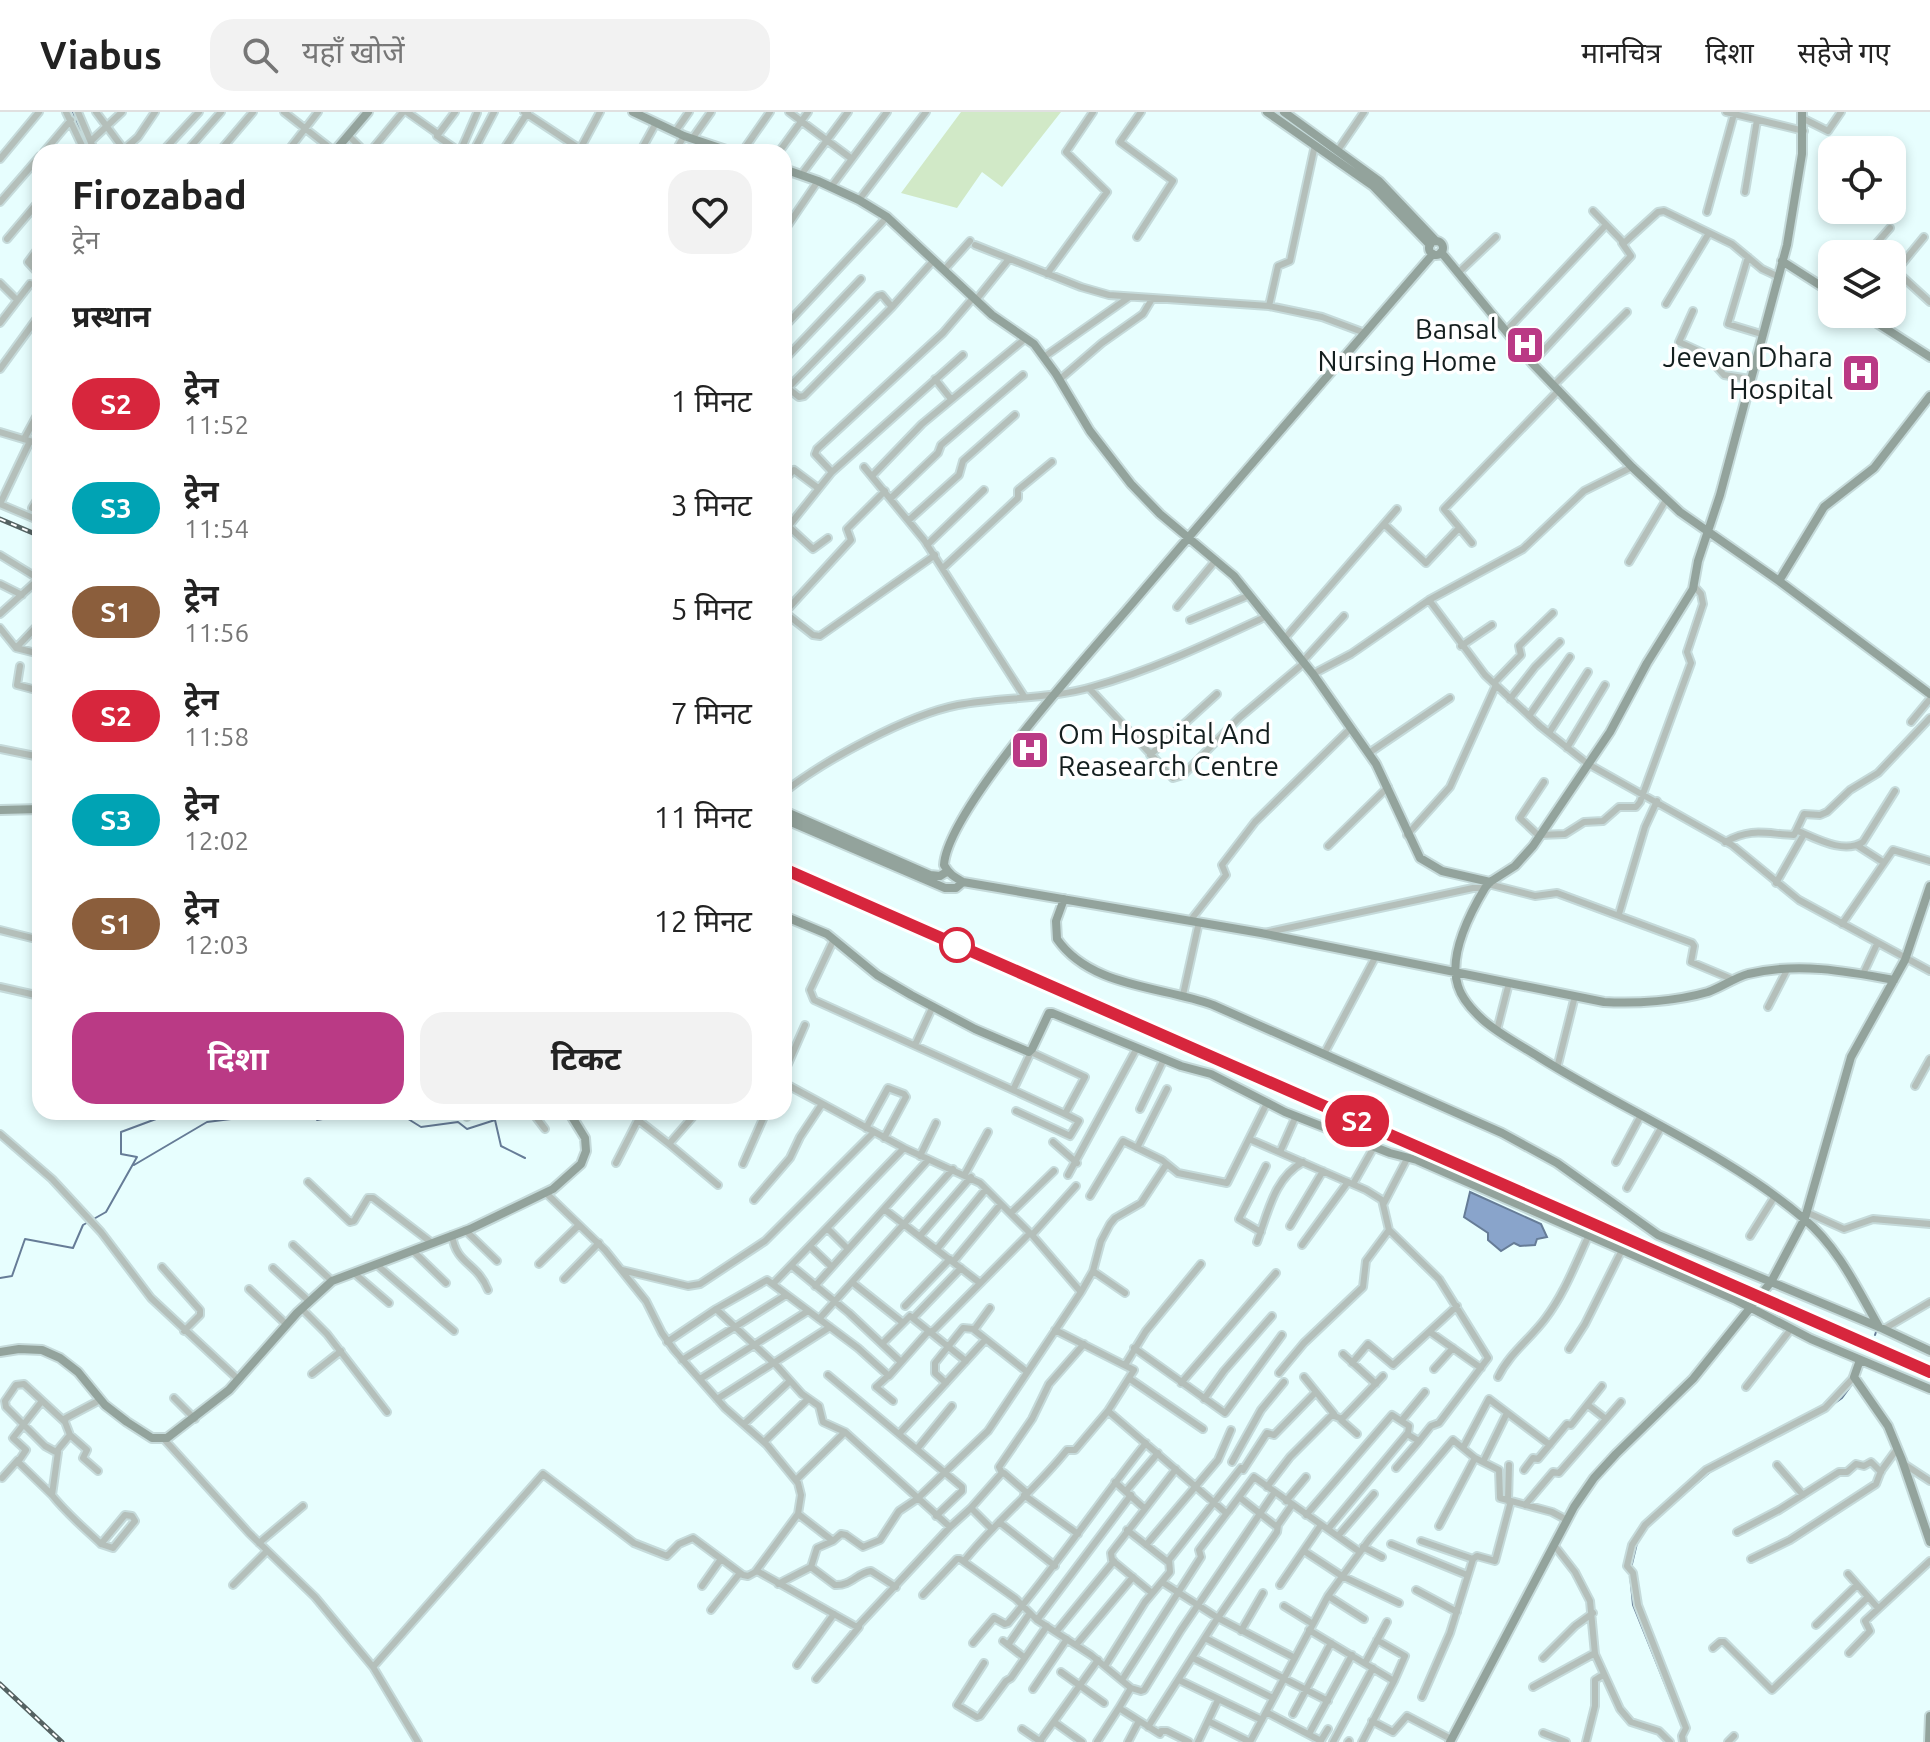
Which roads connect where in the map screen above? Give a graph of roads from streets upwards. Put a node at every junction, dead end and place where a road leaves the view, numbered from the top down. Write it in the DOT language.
graph roads {
  1 [pos="66,112"];
  2 [pos="78,112"];
  3 [pos="96,112"];
  4 [pos="122,112"];
  5 [pos="155,112"];
  6 [pos="199,112"];
  7 [pos="221,112"];
  8 [pos="253,112"];
  9 [pos="284,112"];
  10 [pos="318,112"];
  11 [pos="368,112"];
  12 [pos="405,112"];
  13 [pos="455,112"];
  14 [pos="494,112"];
  15 [pos="600,112"];
  16 [pos="633,112"];
  17 [pos="689,112"];
  18 [pos="711,112"];
  19 [pos="770,112"];
  20 [pos="789,112"];
  21 [pos="808,112"];
  22 [pos="848,112"];
  23 [pos="887,112"];
  24 [pos="926,112"];
  25 [pos="1093,112"];
  26 [pos="1141,112"];
  27 [pos="1267,112"];
  28 [pos="1284,112"];
  29 [pos="1364,112"];
  30 [pos="1726,112"];
  31 [pos="1841,112"];
  32 [pos="477,113"];
  33 [pos="526,113"];
  34 [pos="35,114"];
  35 [pos="1734,114"];
  36 [pos="1748,115"];
  37 [pos="1802,115"];
  38 [pos="652,118"];
  39 [pos="71,120"];
  40 [pos="1757,120"];
  41 [pos="800,121"];
  42 [pos="107,127"];
  43 [pos="305,128"];
  44 [pos="1804,131"];
  45 [pos="438,134"];
  46 [pos="348,135"];
  47 [pos="684,136"];
  48 [pos="92,140"];
  49 [pos="827,141"];
  50 [pos="51,144"];
  51 [pos="81,144"];
  52 [pos="93,144"];
  53 [pos="119,144"];
  54 [pos="131,144"];
  55 [pos="169,144"];
  56 [pos="193,144"];
  57 [pos="226,144"];
  58 [pos="293,144"];
  59 [pos="324,144"];
  60 [pos="341,144"];
  61 [pos="359,144"];
  62 [pos="375,144"];
  63 [pos="447,144"];
  64 [pos="463,144"];
  65 [pos="477,144"];
  66 [pos="507,144"];
  67 [pos="570,144"];
  68 [pos="582,144"];
  69 [pos="643,144"];
  70 [pos="680,144"];
  71 [pos="708,144"];
  72 [pos="748,144"];
  73 [pos="784,144"];
  74 [pos="1315,145"];
  75 [pos="1338,150"];
  76 [pos="0,159"];
  77 [pos="852,159"];
  78 [pos="32,165"];
  79 [pos="792,172"];
  80 [pos="801,175"];
  81 [pos="818,181"];
  82 [pos="831,187"];
  83 [pos="1745,192"];
  84 [pos="859,200"];
  85 [pos="0,202"];
  86 [pos="32,209"];
  87 [pos="1593,211"];
  88 [pos="1707,212"];
  89 [pos="887,217"];
  90 [pos="792,219"];
  91 [pos="1606,225"];
  92 [pos="1890,228"];
  93 [pos="1709,233"];
  94 [pos="1137,237"];
  95 [pos="1496,237"];
  96 [pos="1924,237"];
  97 [pos="7,239"];
  98 [pos="1879,240"];
  99 [pos="1622,243"];
  100 [pos="1435,248"];
  101 [pos="1748,257"];
  102 [pos="1009,259"];
  103 [pos="934,260"];
  104 [pos="1782,261"];
  105 [pos="944,270"];
  106 [pos="1458,273"];
  107 [pos="1047,274"];
  108 [pos="1777,276"];
  109 [pos="861,279"];
  110 [pos="0,283"];
  111 [pos="30,284"];
  112 [pos="1818,284"];
  113 [pos="1128,298"];
  114 [pos="974,299"];
  115 [pos="1152,299"];
  116 [pos="17,300"];
  117 [pos="1930,302"];
  118 [pos="1666,304"];
  119 [pos="1269,306"];
  120 [pos="892,307"];
  121 [pos="1693,311"];
  122 [pos="1627,312"];
  123 [pos="792,318"];
  124 [pos="0,323"];
  125 [pos="32,325"];
  126 [pos="1885,328"];
  127 [pos="1506,331"];
  128 [pos="1365,333"];
  129 [pos="1761,334"];
  130 [pos="1026,338"];
  131 [pos="792,352"];
  132 [pos="963,355"];
  133 [pos="1044,357"];
  134 [pos="1930,357"];
  135 [pos="1532,363"];
  136 [pos="0,369"];
  137 [pos="1023,375"];
  138 [pos="935,379"];
  139 [pos="1750,379"];
  140 [pos="792,380"];
  141 [pos="1059,380"];
  142 [pos="1556,388"];
  143 [pos="792,391"];
  144 [pos="1930,396"];
  145 [pos="951,399"];
  146 [pos="1015,415"];
  147 [pos="32,428"];
  148 [pos="0,432"];
  149 [pos="27,440"];
  150 [pos="32,442"];
  151 [pos="1052,462"];
  152 [pos="864,467"];
  153 [pos="1632,467"];
  154 [pos="792,470"];
  155 [pos="832,472"];
  156 [pos="872,476"];
  157 [pos="818,488"];
  158 [pos="984,490"];
  159 [pos="885,491"];
  160 [pos="891,498"];
  161 [pos="1666,500"];
  162 [pos="0,504"];
  163 [pos="1397,509"];
  164 [pos="32,518"];
  165 [pos="909,520"];
  166 [pos="792,521"];
  167 [pos="1384,524"];
  168 [pos="1459,528"];
  169 [pos="792,533"];
  170 [pos="1708,534"];
  171 [pos="828,538"];
  172 [pos="1188,538"];
  173 [pos="1472,543"];
  174 [pos="927,545"];
  175 [pos="935,555"];
  176 [pos="0,556"];
  177 [pos="1216,560"];
  178 [pos="1629,562"];
  179 [pos="943,568"];
  180 [pos="32,574"];
  181 [pos="1779,581"];
  182 [pos="0,584"];
  183 [pos="32,586"];
  184 [pos="1694,586"];
  185 [pos="22,595"];
  186 [pos="1250,595"];
  187 [pos="1429,600"];
  188 [pos="792,603"];
  189 [pos="1177,607"];
  190 [pos="1553,613"];
  191 [pos="0,614"];
  192 [pos="1267,616"];
  193 [pos="1344,616"];
  194 [pos="792,618"];
  195 [pos="1190,620"];
  196 [pos="1492,625"];
  197 [pos="0,628"];
  198 [pos="32,631"];
  199 [pos="1285,638"];
  200 [pos="1560,642"];
  201 [pos="1461,646"];
  202 [pos="16,648"];
  203 [pos="32,652"];
  204 [pos="1570,657"];
  205 [pos="1304,662"];
  206 [pos="20,666"];
  207 [pos="1588,672"];
  208 [pos="1313,674"];
  209 [pos="1495,684"];
  210 [pos="1605,685"];
  211 [pos="1089,688"];
  212 [pos="32,689"];
  213 [pos="1058,692"];
  214 [pos="1217,694"];
  215 [pos="1024,696"];
  216 [pos="1930,697"];
  217 [pos="1450,698"];
  218 [pos="1510,699"];
  219 [pos="1529,716"];
  220 [pos="1930,718"];
  221 [pos="1911,722"];
  222 [pos="1351,728"];
  223 [pos="1549,733"];
  224 [pos="1567,748"];
  225 [pos="0,749"];
  226 [pos="1369,753"];
  227 [pos="32,755"];
  228 [pos="1150,755"];
  229 [pos="1588,764"];
  230 [pos="1544,782"];
  231 [pos="792,786"];
  232 [pos="1388,787"];
  233 [pos="1895,791"];
  234 [pos="1643,793"];
  235 [pos="1657,801"];
  236 [pos="32,809"];
  237 [pos="0,810"];
  238 [pos="792,815"];
  239 [pos="792,822"];
  240 [pos="1801,833"];
  241 [pos="1407,835"];
  242 [pos="1540,835"];
  243 [pos="1725,842"];
  244 [pos="1328,846"];
  245 [pos="1858,846"];
  246 [pos="1930,861"];
  247 [pos="1883,862"];
  248 [pos="948,871"];
  249 [pos="963,882"];
  250 [pos="1776,883"];
  251 [pos="1488,884"];
  252 [pos="1930,886"];
  253 [pos="1064,899"];
  254 [pos="1619,914"];
  255 [pos="792,920"];
  256 [pos="1194,922"];
  257 [pos="1842,924"];
  258 [pos="0,930"];
  259 [pos="1261,933"];
  260 [pos="32,938"];
  261 [pos="835,939"];
  262 [pos="1877,944"];
  263 [pos="1376,956"];
  264 [pos="1905,960"];
  265 [pos="1787,970"];
  266 [pos="1930,971"];
  267 [pos="1457,973"];
  268 [pos="1863,974"];
  269 [pos="1734,980"];
  270 [pos="1894,980"];
  271 [pos="1509,983"];
  272 [pos="0,987"];
  273 [pos="32,994"];
  274 [pos="1183,995"];
  275 [pos="1575,996"];
  276 [pos="933,1006"];
  277 [pos="1768,1007"];
  278 [pos="805,1025"];
  279 [pos="1497,1030"];
  280 [pos="915,1045"];
  281 [pos="1137,1048"];
  282 [pos="1031,1052"];
  283 [pos="1324,1054"];
  284 [pos="792,1055"];
  285 [pos="1164,1059"];
  286 [pos="1930,1059"];
  287 [pos="1557,1068"];
  288 [pos="1915,1086"];
  289 [pos="792,1087"];
  290 [pos="1167,1089"];
  291 [pos="1013,1090"];
  292 [pos="1267,1103"];
  293 [pos="822,1104"];
  294 [pos="1140,1109"];
  295 [pos="1016,1111"];
  296 [pos="1065,1114"];
  297 [pos="1296,1116"];
  298 [pos="1640,1117"];
  299 [pos="538,1120"];
  300 [pos="574,1120"];
  301 [pos="638,1120"];
  302 [pos="690,1120"];
  303 [pos="762,1120"];
  304 [pos="936,1123"];
  305 [pos="866,1128"];
  306 [pos="1661,1128"];
  307 [pos="545,1129"];
  308 [pos="874,1132"];
  309 [pos="988,1132"];
  310 [pos="0,1134"];
  311 [pos="884,1138"];
  312 [pos="1249,1139"];
  313 [pos="1053,1142"];
  314 [pos="669,1144"];
  315 [pos="1374,1147"];
  316 [pos="904,1148"];
  317 [pos="1137,1148"];
  318 [pos="1280,1152"];
  319 [pos="920,1156"];
  320 [pos="1408,1157"];
  321 [pos="928,1160"];
  322 [pos="1303,1162"];
  323 [pos="1616,1162"];
  324 [pos="616,1163"];
  325 [pos="1077,1163"];
  326 [pos="743,1164"];
  327 [pos="1166,1165"];
  328 [pos="1266,1166"];
  329 [pos="953,1169"];
  330 [pos="1054,1171"];
  331 [pos="1323,1171"];
  332 [pos="1068,1175"];
  333 [pos="968,1176"];
  334 [pos="308,1182"];
  335 [pos="1350,1183"];
  336 [pos="718,1185"];
  337 [pos="1076,1186"];
  338 [pos="1627,1188"];
  339 [pos="986,1189"];
  340 [pos="546,1193"];
  341 [pos="1090,1196"];
  342 [pos="1775,1196"];
  343 [pos="754,1200"];
  344 [pos="1384,1203"];
  345 [pos="1001,1204"];
  346 [pos="884,1209"];
  347 [pos="1011,1213"];
  348 [pos="1805,1215"];
  349 [pos="905,1224"];
  350 [pos="1930,1224"];
  351 [pos="579,1225"];
  352 [pos="1290,1226"];
  353 [pos="828,1229"];
  354 [pos="465,1230"];
  355 [pos="1389,1230"];
  356 [pos="1261,1232"];
  357 [pos="1031,1234"];
  358 [pos="452,1235"];
  359 [pos="920,1236"];
  360 [pos="1750,1236"];
  361 [pos="1588,1237"];
  362 [pos="1257,1242"];
  363 [pos="432,1243"];
  364 [pos="599,1243"];
  365 [pos="293,1245"];
  366 [pos="1302,1245"];
  367 [pos="811,1247"];
  368 [pos="848,1249"];
  369 [pos="937,1249"];
  370 [pos="1622,1250"];
  371 [pos="413,1251"];
  372 [pos="952,1260"];
  373 [pos="497,1261"];
  374 [pos="539,1264"];
  375 [pos="1201,1264"];
  376 [pos="377,1265"];
  377 [pos="792,1266"];
  378 [pos="162,1267"];
  379 [pos="832,1267"];
  380 [pos="273,1268"];
  381 [pos="961,1268"];
  382 [pos="622,1270"];
  383 [pos="1093,1271"];
  384 [pos="354,1273"];
  385 [pos="1276,1273"];
  386 [pos="564,1279"];
  387 [pos="332,1281"];
  388 [pos="1771,1282"];
  389 [pos="446,1283"];
  390 [pos="853,1283"];
  391 [pos="980,1283"];
  392 [pos="773,1284"];
  393 [pos="815,1286"];
  394 [pos="249,1289"];
  395 [pos="488,1290"];
  396 [pos="1081,1292"];
  397 [pos="1125,1293"];
  398 [pos="786,1295"];
  399 [pos="835,1302"];
  400 [pos="1930,1302"];
  401 [pos="389,1303"];
  402 [pos="306,1305"];
  403 [pos="905,1306"];
  404 [pos="1457,1306"];
  405 [pos="990,1308"];
  406 [pos="716,1309"];
  407 [pos="1751,1309"];
  408 [pos="808,1311"];
  409 [pos="1272,1316"];
  410 [pos="913,1318"];
  411 [pos="819,1319"];
  412 [pos="902,1322"];
  413 [pos="287,1325"];
  414 [pos="735,1327"];
  415 [pos="830,1327"];
  416 [pos="1882,1328"];
  417 [pos="974,1329"];
  418 [pos="1791,1329"];
  419 [pos="1055,1330"];
  420 [pos="184,1331"];
  421 [pos="454,1331"];
  422 [pos="928,1332"];
  423 [pos="1430,1332"];
  424 [pos="1282,1335"];
  425 [pos="985,1340"];
  426 [pos="667,1342"];
  427 [pos="882,1344"];
  428 [pos="1084,1344"];
  429 [pos="753,1345"];
  430 [pos="947,1347"];
  431 [pos="1134,1348"];
  432 [pos="1453,1348"];
  433 [pos="1569,1349"];
  434 [pos="341,1351"];
  435 [pos="1930,1351"];
  436 [pos="0,1352"];
  437 [pos="1343,1354"];
  438 [pos="682,1360"];
  439 [pos="1860,1360"];
  440 [pos="966,1361"];
  441 [pos="901,1362"];
  442 [pos="1352,1363"];
  443 [pos="774,1364"];
  444 [pos="1125,1365"];
  445 [pos="1481,1368"];
  446 [pos="1434,1369"];
  447 [pos="1026,1371"];
  448 [pos="1279,1373"];
  449 [pos="312,1374"];
  450 [pos="828,1375"];
  451 [pos="888,1376"];
  452 [pos="1383,1376"];
  453 [pos="1304,1377"];
  454 [pos="1498,1377"];
  455 [pos="1854,1377"];
  456 [pos="700,1379"];
  457 [pos="1130,1379"];
  458 [pos="239,1380"];
  459 [pos="790,1381"];
  460 [pos="1284,1382"];
  461 [pos="946,1383"];
  462 [pos="1181,1383"];
  463 [pos="1376,1384"];
  464 [pos="1602,1386"];
  465 [pos="1746,1387"];
  466 [pos="1930,1389"];
  467 [pos="1316,1392"];
  468 [pos="1425,1392"];
  469 [pos="174,1398"];
  470 [pos="717,1399"];
  471 [pos="808,1399"];
  472 [pos="1204,1399"];
  473 [pos="100,1400"];
  474 [pos="42,1401"];
  475 [pos="893,1401"];
  476 [pos="1621,1402"];
  477 [pos="1588,1405"];
  478 [pos="952,1406"];
  479 [pos="1108,1411"];
  480 [pos="387,1412"];
  481 [pos="1507,1413"];
  482 [pos="1334,1414"];
  483 [pos="195,1419"];
  484 [pos="1606,1419"];
  485 [pos="1341,1420"];
  486 [pos="1402,1420"];
  487 [pos="24,1422"];
  488 [pos="65,1422"];
  489 [pos="744,1424"];
  490 [pos="1203,1429"];
  491 [pos="1231,1430"];
  492 [pos="845,1432"];
  493 [pos="1408,1433"];
  494 [pos="899,1434"];
  495 [pos="1357,1434"];
  496 [pos="70,1435"];
  497 [pos="163,1438"];
  498 [pos="1419,1441"];
  499 [pos="764,1442"];
  500 [pos="1146,1443"];
  501 [pos="1550,1445"];
  502 [pos="1463,1448"];
  503 [pos="917,1449"];
  504 [pos="1898,1449"];
  505 [pos="58,1452"];
  506 [pos="1158,1453"];
  507 [pos="1221,1454"];
  508 [pos="1475,1458"];
  509 [pos="18,1460"];
  510 [pos="1232,1462"];
  511 [pos="1483,1462"];
  512 [pos="1904,1464"];
  513 [pos="1509,1465"];
  514 [pos="1777,1465"];
  515 [pos="1396,1468"];
  516 [pos="1176,1469"];
  517 [pos="1242,1469"];
  518 [pos="1524,1470"];
  519 [pos="98,1471"];
  520 [pos="945,1472"];
  521 [pos="1881,1472"];
  522 [pos="1002,1473"];
  523 [pos="1254,1477"];
  524 [pos="1306,1477"];
  525 [pos="2,1478"];
  526 [pos="796,1480"];
  527 [pos="1930,1481"];
  528 [pos="1115,1482"];
  529 [pos="1195,1486"];
  530 [pos="1267,1487"];
  531 [pos="1128,1493"];
  532 [pos="1274,1493"];
  533 [pos="1025,1494"];
  534 [pos="1374,1494"];
  535 [pos="52,1495"];
  536 [pos="1803,1495"];
  537 [pos="1239,1497"];
  538 [pos="917,1499"];
  539 [pos="1510,1501"];
  540 [pos="1214,1503"];
  541 [pos="1289,1503"];
  542 [pos="1525,1505"];
  543 [pos="303,1506"];
  544 [pos="971,1508"];
  545 [pos="1144,1508"];
  546 [pos="1227,1513"];
  547 [pos="798,1514"];
  548 [pos="1260,1514"];
  549 [pos="1306,1515"];
  550 [pos="936,1516"];
  551 [pos="1567,1520"];
  552 [pos="999,1522"];
  553 [pos="1439,1526"];
  554 [pos="950,1527"];
  555 [pos="1278,1527"];
  556 [pos="1324,1527"];
  557 [pos="992,1529"];
  558 [pos="1127,1530"];
  559 [pos="1737,1532"];
  560 [pos="1078,1534"];
  561 [pos="1338,1536"];
  562 [pos="833,1541"];
  563 [pos="1421,1541"];
  564 [pos="1930,1541"];
  565 [pos="259,1543"];
  566 [pos="101,1544"];
  567 [pos="1391,1544"];
  568 [pos="1146,1545"];
  569 [pos="1554,1545"];
  570 [pos="1362,1549"];
  571 [pos="267,1551"];
  572 [pos="1304,1551"];
  573 [pos="1382,1557"];
  574 [pos="721,1559"];
  575 [pos="1473,1559"];
  576 [pos="1751,1559"];
  577 [pos="964,1561"];
  578 [pos="1114,1561"];
  579 [pos="1930,1561"];
  580 [pos="1168,1562"];
  581 [pos="1055,1566"];
  582 [pos="811,1567"];
  583 [pos="756,1571"];
  584 [pos="740,1573"];
  585 [pos="1848,1574"];
  586 [pos="1467,1575"];
  587 [pos="1342,1576"];
  588 [pos="1133,1577"];
  589 [pos="1162,1582"];
  590 [pos="778,1584"];
  591 [pos="233,1585"];
  592 [pos="1280,1585"];
  593 [pos="1857,1585"];
  594 [pos="702,1586"];
  595 [pos="896,1587"];
  596 [pos="1416,1590"];
  597 [pos="1178,1592"];
  598 [pos="1152,1593"];
  599 [pos="1263,1593"];
  600 [pos="923,1595"];
  601 [pos="1328,1596"];
  602 [pos="1868,1597"];
  603 [pos="1399,1603"];
  604 [pos="1197,1605"];
  605 [pos="1023,1606"];
  606 [pos="1284,1606"];
  607 [pos="1878,1608"];
  608 [pos="711,1610"];
  609 [pos="1457,1612"];
  610 [pos="1030,1613"];
  611 [pos="1593,1613"];
  612 [pos="834,1614"];
  613 [pos="1218,1618"];
  614 [pos="1364,1619"];
  615 [pos="1037,1620"];
  616 [pos="1387,1622"];
  617 [pos="1816,1625"];
  618 [pos="1047,1626"];
  619 [pos="859,1627"];
  620 [pos="1311,1627"];
  621 [pos="1241,1631"];
  622 [pos="1056,1632"];
  623 [pos="1205,1638"];
  624 [pos="1067,1639"];
  625 [pos="1377,1640"];
  626 [pos="973,1643"];
  627 [pos="1331,1643"];
  628 [pos="1076,1645"];
  629 [pos="1713,1648"];
  630 [pos="1595,1653"];
  631 [pos="1849,1653"];
  632 [pos="1352,1655"];
  633 [pos="1025,1658"];
  634 [pos="1193,1658"];
  635 [pos="1295,1658"];
  636 [pos="1543,1658"];
  637 [pos="1098,1660"];
  638 [pos="984,1663"];
  639 [pos="1365,1663"];
  640 [pos="797,1665"];
  641 [pos="1105,1666"];
  642 [pos="373,1667"];
  643 [pos="1373,1668"];
  644 [pos="1061,1672"];
  645 [pos="1603,1675"];
  646 [pos="816,1679"];
  647 [pos="1284,1679"];
  648 [pos="1122,1680"];
  649 [pos="1179,1680"];
  650 [pos="1394,1681"];
  651 [pos="1079,1686"];
  652 [pos="1533,1687"];
  653 [pos="1131,1688"];
  654 [pos="1033,1689"];
  655 [pos="1306,1690"];
  656 [pos="1422,1697"];
  657 [pos="1273,1698"];
  658 [pos="1218,1700"];
  659 [pos="1328,1701"];
  660 [pos="1104,1703"];
  661 [pos="1119,1708"];
  662 [pos="1266,1712"];
  663 [pos="1293,1714"];
  664 [pos="1930,1716"];
  665 [pos="1262,1720"];
  666 [pos="1139,1721"];
  667 [pos="1208,1721"];
  668 [pos="1372,1721"];
  669 [pos="1054,1722"];
  670 [pos="1148,1727"];
  671 [pos="1022,1729"];
  672 [pos="1328,1729"];
  673 [pos="1543,1733"];
  674 [pos="1160,1734"];
  675 [pos="1309,1734"];
  676 [pos="1734,1736"];
  677 [pos="1184,1741"];
  678 [pos="1450,1741"];
  679 [pos="418,1742"];
  680 [pos="1041,1742"];
  681 [pos="1082,1742"];
  682 [pos="1097,1742"];
  683 [pos="1128,1742"];
  684 [pos="1156,1742"];
  685 [pos="1198,1742"];
  686 [pos="1250,1742"];
  687 [pos="1321,1742"];
  688 [pos="1333,1742"];
  689 [pos="1362,1742"];
  690 [pos="1566,1742"];
  691 [pos="1586,1742"];
  692 [pos="1670,1742"];
  693 [pos="1683,1742"];
  694 [pos="1728,1742"];
  695 [pos="1929,1742"];
  1 -- 39 [label="street"];
  2 -- 48 [label="street"];
  3 -- 42 [label="street"];
  4 -- 42 [label="street"];
  5 -- 54 [label="street"];
  6 -- 55 [label="street"];
  7 -- 56 [label="street"];
  8 -- 57 [label="street"];
  9 -- 43 [label="street"];
  10 -- 43 [label="street"];
  11 -- 46 [label="street"];
  12 -- 45 [label="street"];
  12 -- 62 [label="street"];
  13 -- 45 [label="street"];
  14 -- 65 [label="street"];
  15 -- 68 [label="street"];
  16 -- 38 [label="street"];
  17 -- 47 [label="street"];
  18 -- 47 [label="street"];
  19 -- 72 [label="street"];
  20 -- 41 [label="street"];
  21 -- 41 [label="street"];
  22 -- 49 [label="street"];
  23 -- 77 [label="street"];
  24 -- 84 [label="street"];
  25 -- 107 [label="street"];
  26 -- 94 [label="street"];
  27 -- 74 [label="street"];
  28 -- 75 [label="street"];
  29 -- 75 [label="street"];
  30 -- 35 [label="street"];
  31 -- 37 [label="street"];
  32 -- 64 [label="street"];
  33 -- 66 [label="street"];
  33 -- 67 [label="street"];
  34 -- 76 [label="street"];
  35 -- 36 [label="street"];
  35 -- 88 [label="street"];
  36 -- 40 [label="street"];
  37 -- 44 [label="street"];
  38 -- 47 [label="street"];
  38 -- 69 [label="street"];
  39 -- 50 [label="street"];
  39 -- 51 [label="street"];
  40 -- 44 [label="street"];
  40 -- 83 [label="street"];
  41 -- 49 [label="street"];
  41 -- 73 [label="street"];
  42 -- 48 [label="street"];
  42 -- 53 [label="street"];
  43 -- 58 [label="street"];
  43 -- 59 [label="street"];
  44 -- 104 [label="street"];
  45 -- 63 [label="street"];
  46 -- 60 [label="street"];
  46 -- 61 [label="street"];
  47 -- 70 [label="street"];
  47 -- 71 [label="street"];
  48 -- 52 [label="street"];
  49 -- 77 [label="street"];
  49 -- 80 [label="street"];
  74 -- 100 [label="street"];
  74 -- 119 [label="street"];
  75 -- 100 [label="street"];
  77 -- 82 [label="street"];
  78 -- 85 [label="street"];
  79 -- 80 [label="street"];
  80 -- 81 [label="street"];
  81 -- 82 [label="street"];
  81 -- 90 [label="street"];
  82 -- 84 [label="street"];
  84 -- 89 [label="street"];
  86 -- 97 [label="street"];
  87 -- 91 [label="street"];
  89 -- 103 [label="street"];
  89 -- 123 [label="street"];
  91 -- 99 [label="street"];
  91 -- 127 [label="street"];
  92 -- 98 [label="street"];
  93 -- 99 [label="street"];
  93 -- 101 [label="street"];
  93 -- 118 [label="street"];
  95 -- 106 [label="street"];
  96 -- 117 [label="street"];
  99 -- 135 [label="street"];
  100 -- 106 [label="street"];
  100 -- 128 [label="street"];
  101 -- 108 [label="street"];
  101 -- 129 [label="street"];
  102 -- 105 [label="street"];
  102 -- 107 [label="street"];
  102 -- 114 [label="street"];
  103 -- 105 [label="street"];
  103 -- 120 [label="street"];
  104 -- 108 [label="street"];
  104 -- 112 [label="street"];
  105 -- 114 [label="street"];
  106 -- 127 [label="street"];
  107 -- 113 [label="street"];
  108 -- 129 [label="street"];
  109 -- 131 [label="street"];
  110 -- 116 [label="street"];
  111 -- 116 [label="street"];
  113 -- 115 [label="street"];
  113 -- 133 [label="street"];
  114 -- 130 [label="street"];
  114 -- 155 [label="street"];
  115 -- 119 [label="street"];
  115 -- 141 [label="street"];
  116 -- 124 [label="street"];
  119 -- 128 [label="street"];
  120 -- 140 [label="street"];
  120 -- 143 [label="street"];
  121 -- 139 [label="street"];
  122 -- 142 [label="street"];
  125 -- 136 [label="street"];
  126 -- 134 [label="street"];
  127 -- 135 [label="street"];
  128 -- 172 [label="street"];
  129 -- 139 [label="street"];
  130 -- 133 [label="street"];
  130 -- 145 [label="street"];
  132 -- 138 [label="street"];
  133 -- 141 [label="street"];
  135 -- 142 [label="street"];
  137 -- 160 [label="street"];
  138 -- 145 [label="street"];
  138 -- 155 [label="street"];
  139 -- 170 [label="street"];
  141 -- 172 [label="street"];
  142 -- 153 [label="street"];
  142 -- 168 [label="street"];
  144 -- 181 [label="street"];
  145 -- 156 [label="street"];
  146 -- 165 [label="street"];
  147 -- 149 [label="street"];
  148 -- 149 [label="street"];
  149 -- 150 [label="street"];
  149 -- 162 [label="street"];
  151 -- 179 [label="street"];
  152 -- 156 [label="street"];
  153 -- 161 [label="street"];
  153 -- 187 [label="street"];
  154 -- 157 [label="street"];
  155 -- 157 [label="street"];
  156 -- 159 [label="street"];
  157 -- 166 [label="street"];
  158 -- 174 [label="street"];
  159 -- 160 [label="street"];
  159 -- 188 [label="street"];
  160 -- 165 [label="street"];
  161 -- 170 [label="street"];
  161 -- 178 [label="street"];
  162 -- 164 [label="street"];
  163 -- 167 [label="street"];
  165 -- 174 [label="street"];
  167 -- 168 [label="street"];
  167 -- 199 [label="street"];
  168 -- 173 [label="street"];
  169 -- 171 [label="street"];
  170 -- 181 [label="street"];
  170 -- 184 [label="street"];
  172 -- 177 [label="street"];
  172 -- 213 [label="street"];
  174 -- 175 [label="street"];
  175 -- 179 [label="street"];
  175 -- 194 [label="street"];
  176 -- 180 [label="street"];
  177 -- 186 [label="street"];
  177 -- 189 [label="street"];
  179 -- 215 [label="street"];
  181 -- 216 [label="street"];
  182 -- 185 [label="street"];
  183 -- 185 [label="street"];
  184 -- 229 [label="street"];
  184 -- 234 [label="street"];
  185 -- 191 [label="street"];
  186 -- 192 [label="street"];
  186 -- 195 [label="street"];
  187 -- 201 [label="street"];
  187 -- 208 [label="street"];
  190 -- 209 [label="street"];
  192 -- 199 [label="street"];
  192 -- 211 [label="street"];
  193 -- 205 [label="street"];
  196 -- 201 [label="street"];
  197 -- 202 [label="street"];
  198 -- 202 [label="street"];
  199 -- 205 [label="street"];
  200 -- 218 [label="street"];
  201 -- 209 [label="street"];
  202 -- 203 [label="street"];
  204 -- 219 [label="street"];
  205 -- 208 [label="street"];
  205 -- 228 [label="street"];
  206 -- 212 [label="street"];
  207 -- 223 [label="street"];
  208 -- 222 [label="street"];
  209 -- 218 [label="street"];
  209 -- 241 [label="street"];
  210 -- 224 [label="street"];
  211 -- 213 [label="street"];
  211 -- 228 [label="street"];
  213 -- 215 [label="street"];
  213 -- 248 [label="street"];
  214 -- 228 [label="street"];
  215 -- 231 [label="street"];
  216 -- 221 [label="street"];
  217 -- 226 [label="street"];
  218 -- 219 [label="street"];
  219 -- 223 [label="street"];
  220 -- 240 [label="street"];
  222 -- 226 [label="street"];
  222 -- 256 [label="street"];
  223 -- 224 [label="street"];
  224 -- 229 [label="street"];
  225 -- 227 [label="street"];
  226 -- 232 [label="street"];
  229 -- 234 [label="street"];
  229 -- 242 [label="street"];
  230 -- 242 [label="street"];
  232 -- 241 [label="street"];
  232 -- 244 [label="street"];
  233 -- 245 [label="street"];
  234 -- 235 [label="street"];
  234 -- 242 [label="street"];
  235 -- 243 [label="street"];
  235 -- 254 [label="street"];
  236 -- 237 [label="street"];
  238 -- 248 [label="street"];
  239 -- 249 [label="street"];
  240 -- 243 [label="street"];
  240 -- 245 [label="street"];
  240 -- 250 [label="street"];
  241 -- 251 [label="street"];
  242 -- 251 [label="street"];
  243 -- 250 [label="street"];
  245 -- 247 [label="street"];
  246 -- 247 [label="street"];
  247 -- 257 [label="street"];
  248 -- 249 [label="street"];
  249 -- 253 [label="street"];
  250 -- 257 [label="street"];
  251 -- 254 [label="street"];
  251 -- 259 [label="street"];
  251 -- 267 [label="street"];
  252 -- 264 [label="street"];
  253 -- 256 [label="street"];
  253 -- 274 [label="street"];
  254 -- 269 [label="street"];
  255 -- 261 [label="street"];
  256 -- 259 [label="street"];
  256 -- 274 [label="street"];
  257 -- 262 [label="street"];
  258 -- 260 [label="street"];
  259 -- 263 [label="street"];
  261 -- 276 [label="street"];
  261 -- 280 [label="street"];
  262 -- 264 [label="street"];
  262 -- 268 [label="street"];
  263 -- 267 [label="street"];
  263 -- 283 [label="street"];
  264 -- 266 [label="street"];
  264 -- 270 [label="street"];
  265 -- 268 [label="street"];
  265 -- 269 [label="street"];
  265 -- 277 [label="street"];
  267 -- 271 [label="street"];
  267 -- 279 [label="street"];
  268 -- 270 [label="street"];
  269 -- 275 [label="street"];
  270 -- 348 [label="street"];
  271 -- 275 [label="street"];
  271 -- 279 [label="street"];
  272 -- 273 [label="street"];
  274 -- 283 [label="street"];
  275 -- 287 [label="street"];
  276 -- 280 [label="street"];
  276 -- 282 [label="street"];
  278 -- 284 [label="street"];
  279 -- 287 [label="street"];
  280 -- 291 [label="street"];
  281 -- 282 [label="street"];
  281 -- 285 [label="street"];
  281 -- 325 [label="street"];
  282 -- 291 [label="street"];
  282 -- 296 [label="street"];
  283 -- 388 [label="street"];
  285 -- 292 [label="street"];
  285 -- 294 [label="street"];
  286 -- 288 [label="street"];
  287 -- 298 [label="street"];
  289 -- 293 [label="street"];
  290 -- 317 [label="street"];
  291 -- 296 [label="street"];
  292 -- 297 [label="street"];
  292 -- 312 [label="street"];
  293 -- 305 [label="street"];
  293 -- 343 [label="street"];
  295 -- 296 [label="street"];
  297 -- 315 [label="street"];
  297 -- 318 [label="street"];
  298 -- 306 [label="street"];
  298 -- 323 [label="street"];
  299 -- 307 [label="street"];
  300 -- 340 [label="street"];
  301 -- 314 [label="street"];
  301 -- 324 [label="street"];
  302 -- 314 [label="street"];
  303 -- 326 [label="street"];
  304 -- 319 [label="street"];
  305 -- 308 [label="street"];
  305 -- 311 [label="street"];
  306 -- 338 [label="street"];
  306 -- 342 [label="street"];
  308 -- 311 [label="street"];
  308 -- 382 [label="street"];
  309 -- 333 [label="street"];
  310 -- 420 [label="street"];
  311 -- 316 [label="street"];
  312 -- 318 [label="street"];
  312 -- 327 [label="street"];
  313 -- 325 [label="street"];
  314 -- 336 [label="street"];
  315 -- 320 [label="street"];
  315 -- 335 [label="street"];
  316 -- 319 [label="street"];
  316 -- 353 [label="street"];
  317 -- 327 [label="street"];
  317 -- 341 [label="street"];
  318 -- 322 [label="street"];
  319 -- 321 [label="street"];
  320 -- 344 [label="street"];
  320 -- 361 [label="street"];
  321 -- 329 [label="street"];
  321 -- 346 [label="street"];
  322 -- 331 [label="street"];
  322 -- 356 [label="street"];
  325 -- 332 [label="street"];
  327 -- 383 [label="street"];
  328 -- 356 [label="street"];
  329 -- 333 [label="street"];
  329 -- 349 [label="street"];
  330 -- 347 [label="street"];
  331 -- 335 [label="street"];
  331 -- 352 [label="street"];
  333 -- 339 [label="street"];
  333 -- 359 [label="street"];
  334 -- 363 [label="street"];
  335 -- 344 [label="street"];
  335 -- 366 [label="street"];
  337 -- 357 [label="street"];
  339 -- 345 [label="street"];
  339 -- 369 [label="street"];
  340 -- 351 [label="street"];
  340 -- 354 [label="street"];
  342 -- 348 [label="street"];
  342 -- 360 [label="street"];
  344 -- 355 [label="street"];
  345 -- 347 [label="street"];
  345 -- 372 [label="street"];
  346 -- 349 [label="street"];
  346 -- 368 [label="street"];
  347 -- 357 [label="street"];
  348 -- 350 [label="street"];
  348 -- 388 [label="street"];
  348 -- 416 [label="street"];
  349 -- 359 [label="street"];
  349 -- 390 [label="street"];
  351 -- 364 [label="street"];
  351 -- 374 [label="street"];
  353 -- 367 [label="street"];
  353 -- 368 [label="street"];
  354 -- 358 [label="street"];
  354 -- 373 [label="street"];
  355 -- 404 [label="street"];
  355 -- 448 [label="street"];
  356 -- 362 [label="street"];
  357 -- 391 [label="street"];
  357 -- 396 [label="street"];
  358 -- 363 [label="street"];
  358 -- 395 [label="street"];
  359 -- 369 [label="street"];
  361 -- 370 [label="street"];
  361 -- 454 [label="street"];
  363 -- 371 [label="street"];
  364 -- 382 [label="street"];
  364 -- 386 [label="street"];
  365 -- 387 [label="street"];
  367 -- 377 [label="street"];
  367 -- 379 [label="street"];
  368 -- 379 [label="street"];
  369 -- 372 [label="street"];
  370 -- 407 [label="street"];
  370 -- 433 [label="street"];
  371 -- 376 [label="street"];
  371 -- 389 [label="street"];
  372 -- 381 [label="street"];
  372 -- 403 [label="street"];
  375 -- 431 [label="street"];
  376 -- 384 [label="street"];
  376 -- 421 [label="street"];
  377 -- 392 [label="street"];
  377 -- 393 [label="street"];
  378 -- 420 [label="street"];
  379 -- 393 [label="street"];
  380 -- 402 [label="street"];
  381 -- 391 [label="street"];
  381 -- 410 [label="street"];
  382 -- 426 [label="street"];
  383 -- 396 [label="street"];
  383 -- 397 [label="street"];
  384 -- 387 [label="street"];
  384 -- 401 [label="street"];
  385 -- 462 [label="street"];
  387 -- 402 [label="street"];
  388 -- 407 [label="street"];
  388 -- 416 [label="street"];
  390 -- 399 [label="street"];
  390 -- 412 [label="street"];
  391 -- 422 [label="street"];
  392 -- 398 [label="street"];
  392 -- 406 [label="street"];
  393 -- 399 [label="street"];
  394 -- 413 [label="street"];
  396 -- 419 [label="street"];
  398 -- 408 [label="street"];
  398 -- 414 [label="street"];
  399 -- 411 [label="street"];
  399 -- 427 [label="street"];
  400 -- 416 [label="street"];
  402 -- 413 [label="street"];
  402 -- 434 [label="street"];
  404 -- 423 [label="street"];
  404 -- 445 [label="street"];
  405 -- 417 [label="street"];
  406 -- 414 [label="street"];
  406 -- 426 [label="street"];
  407 -- 418 [label="street"];
  407 -- 551 [label="street"];
  408 -- 411 [label="street"];
  408 -- 429 [label="street"];
  409 -- 472 [label="street"];
  410 -- 412 [label="street"];
  410 -- 422 [label="street"];
  411 -- 415 [label="street"];
  412 -- 427 [label="street"];
  413 -- 458 [label="street"];
  414 -- 429 [label="street"];
  414 -- 438 [label="street"];
  415 -- 443 [label="street"];
  415 -- 451 [label="street"];
  416 -- 435 [label="street"];
  417 -- 425 [label="street"];
  417 -- 430 [label="street"];
  418 -- 439 [label="street"];
  418 -- 465 [label="street"];
  419 -- 428 [label="street"];
  419 -- 447 [label="street"];
  420 -- 458 [label="street"];
  422 -- 430 [label="street"];
  422 -- 441 [label="street"];
  423 -- 432 [label="street"];
  423 -- 442 [label="street"];
  424 -- 472 [label="street"];
  425 -- 440 [label="street"];
  425 -- 447 [label="street"];
  426 -- 438 [label="street"];
  427 -- 441 [label="street"];
  428 -- 444 [label="street"];
  428 -- 522 [label="street"];
  429 -- 443 [label="street"];
  429 -- 456 [label="street"];
  430 -- 440 [label="street"];
  430 -- 461 [label="street"];
  431 -- 444 [label="street"];
  431 -- 462 [label="street"];
  432 -- 445 [label="street"];
  432 -- 446 [label="street"];
  434 -- 449 [label="street"];
  434 -- 480 [label="street"];
  436 -- 473 [label="street"];
  437 -- 442 [label="street"];
  438 -- 456 [label="street"];
  439 -- 455 [label="street"];
  439 -- 466 [label="street"];
  440 -- 461 [label="street"];
  441 -- 451 [label="street"];
  442 -- 463 [label="street"];
  443 -- 459 [label="street"];
  443 -- 470 [label="street"];
  444 -- 457 [label="street"];
  445 -- 498 [label="street"];
  447 -- 520 [label="street"];
  450 -- 494 [label="street"];
  451 -- 475 [label="street"];
  452 -- 463 [label="street"];
  453 -- 467 [label="street"];
  455 -- 504 [label="street"];
  455 -- 693 [label="street"];
  456 -- 470 [label="street"];
  457 -- 479 [label="street"];
  457 -- 490 [label="street"];
  458 -- 483 [label="street"];
  459 -- 471 [label="street"];
  459 -- 489 [label="street"];
  460 -- 510 [label="street"];
  461 -- 494 [label="street"];
  462 -- 472 [label="street"];
  463 -- 485 [label="street"];
  464 -- 477 [label="street"];
  467 -- 482 [label="street"];
  467 -- 517 [label="street"];
  468 -- 486 [label="street"];
  469 -- 483 [label="street"];
  470 -- 489 [label="street"];
  471 -- 492 [label="street"];
  471 -- 499 [label="street"];
  473 -- 488 [label="street"];
  473 -- 497 [label="street"];
  474 -- 487 [label="street"];
  474 -- 487 [label="street"];
  474 -- 488 [label="street"];
  476 -- 484 [label="street"];
  477 -- 484 [label="street"];
  477 -- 501 [label="street"];
  478 -- 503 [label="street"];
  479 -- 500 [label="street"];
  479 -- 533 [label="street"];
  481 -- 501 [label="street"];
  481 -- 502 [label="street"];
  481 -- 511 [label="street"];
  482 -- 485 [label="street"];
  482 -- 530 [label="street"];
  483 -- 497 [label="street"];
  484 -- 542 [label="street"];
  485 -- 495 [label="street"];
  486 -- 493 [label="street"];
  486 -- 549 [label="street"];
  487 -- 505 [label="street"];
  487 -- 509 [label="street"];
  488 -- 496 [label="street"];
  489 -- 499 [label="street"];
  491 -- 507 [label="street"];
  492 -- 526 [label="street"];
  492 -- 538 [label="street"];
  493 -- 498 [label="street"];
  493 -- 556 [label="street"];
  494 -- 503 [label="street"];
  496 -- 505 [label="street"];
  496 -- 519 [label="street"];
  497 -- 565 [label="street"];
  498 -- 515 [label="street"];
  499 -- 526 [label="street"];
  500 -- 506 [label="street"];
  500 -- 528 [label="street"];
  501 -- 518 [label="street"];
  502 -- 508 [label="street"];
  502 -- 570 [label="street"];
  503 -- 520 [label="street"];
  504 -- 512 [label="street"];
  504 -- 521 [label="street"];
  505 -- 535 [label="street"];
  506 -- 516 [label="street"];
  506 -- 531 [label="street"];
  507 -- 510 [label="street"];
  507 -- 529 [label="street"];
  508 -- 511 [label="street"];
  508 -- 553 [label="street"];
  509 -- 525 [label="street"];
  509 -- 535 [label="street"];
  510 -- 517 [label="street"];
  511 -- 539 [label="street"];
  512 -- 527 [label="street"];
  512 -- 564 [label="street"];
  513 -- 539 [label="street"];
  514 -- 536 [label="street"];
  516 -- 529 [label="street"];
  516 -- 545 [label="street"];
  517 -- 523 [label="street"];
  517 -- 540 [label="street"];
  520 -- 538 [label="street"];
  520 -- 550 [label="street"];
  521 -- 536 [label="street"];
  521 -- 576 [label="street"];
  522 -- 533 [label="street"];
  522 -- 544 [label="street"];
  523 -- 530 [label="street"];
  523 -- 537 [label="street"];
  524 -- 541 [label="street"];
  526 -- 547 [label="street"];
  528 -- 531 [label="street"];
  528 -- 560 [label="street"];
  529 -- 540 [label="street"];
  529 -- 568 [label="street"];
  530 -- 532 [label="street"];
  531 -- 545 [label="street"];
  531 -- 615 [label="street"];
  532 -- 541 [label="street"];
  532 -- 548 [label="street"];
  533 -- 552 [label="street"];
  533 -- 560 [label="street"];
  534 -- 561 [label="street"];
  535 -- 566 [label="street"];
  536 -- 559 [label="street"];
  537 -- 546 [label="street"];
  537 -- 548 [label="street"];
  538 -- 550 [label="street"];
  538 -- 562 [label="street"];
  539 -- 542 [label="street"];
  539 -- 575 [label="street"];
  540 -- 546 [label="street"];
  540 -- 580 [label="street"];
  541 -- 549 [label="street"];
  541 -- 555 [label="street"];
  542 -- 551 [label="street"];
  543 -- 565 [label="street"];
  544 -- 554 [label="street"];
  544 -- 557 [label="street"];
  545 -- 558 [label="street"];
  546 -- 597 [label="street"];
  547 -- 562 [label="street"];
  547 -- 583 [label="street"];
  548 -- 555 [label="street"];
  548 -- 604 [label="street"];
  549 -- 556 [label="street"];
  550 -- 554 [label="street"];
  551 -- 569 [label="street"];
  552 -- 557 [label="street"];
  552 -- 581 [label="street"];
  554 -- 595 [label="street"];
  555 -- 613 [label="street"];
  556 -- 561 [label="street"];
  556 -- 572 [label="street"];
  557 -- 577 [label="street"];
  558 -- 568 [label="street"];
  558 -- 578 [label="street"];
  560 -- 581 [label="street"];
  561 -- 570 [label="street"];
  562 -- 582 [label="street"];
  563 -- 575 [label="street"];
  565 -- 571 [label="street"];
  566 -- 566 [label="street"];
  567 -- 586 [label="street"];
  568 -- 580 [label="street"];
  569 -- 611 [label="street"];
  569 -- 678 [label="street"];
  570 -- 573 [label="street"];
  570 -- 587 [label="street"];
  571 -- 591 [label="street"];
  571 -- 642 [label="street"];
  572 -- 587 [label="street"];
  572 -- 592 [label="street"];
  574 -- 584 [label="street"];
  574 -- 594 [label="street"];
  574 -- 642 [label="street"];
  575 -- 586 [label="street"];
  577 -- 600 [label="street"];
  577 -- 605 [label="street"];
  578 -- 588 [label="street"];
  578 -- 622 [label="street"];
  579 -- 607 [label="street"];
  580 -- 589 [label="street"];
  581 -- 605 [label="street"];
  582 -- 590 [label="street"];
  582 -- 595 [label="street"];
  583 -- 584 [label="street"];
  583 -- 590 [label="street"];
  584 -- 608 [label="street"];
  585 -- 593 [label="street"];
  586 -- 609 [label="street"];
  587 -- 601 [label="street"];
  587 -- 603 [label="street"];
  588 -- 598 [label="street"];
  588 -- 628 [label="street"];
  589 -- 597 [label="street"];
  589 -- 598 [label="street"];
  590 -- 612 [label="street"];
  593 -- 602 [label="street"];
  593 -- 617 [label="street"];
  595 -- 619 [label="street"];
  596 -- 609 [label="street"];
  597 -- 604 [label="street"];
  597 -- 648 [label="street"];
  598 -- 641 [label="street"];
  599 -- 621 [label="street"];
  601 -- 614 [label="street"];
  601 -- 620 [label="street"];
  602 -- 607 [label="street"];
  602 -- 629 [label="street"];
  604 -- 613 [label="street"];
  604 -- 653 [label="street"];
  605 -- 610 [label="street"];
  605 -- 626 [label="street"];
  606 -- 620 [label="street"];
  607 -- 631 [label="street"];
  609 -- 656 [label="street"];
  610 -- 615 [label="street"];
  610 -- 633 [label="street"];
  611 -- 630 [label="street"];
  611 -- 636 [label="street"];
  612 -- 619 [label="street"];
  612 -- 640 [label="street"];
  613 -- 621 [label="street"];
  613 -- 623 [label="street"];
  615 -- 618 [label="street"];
  616 -- 625 [label="street"];
  618 -- 622 [label="street"];
  618 -- 633 [label="street"];
  619 -- 646 [label="street"];
  620 -- 627 [label="street"];
  620 -- 635 [label="street"];
  621 -- 635 [label="street"];
  622 -- 624 [label="street"];
  623 -- 634 [label="street"];
  623 -- 647 [label="street"];
  624 -- 628 [label="street"];
  624 -- 654 [label="street"];
  625 -- 639 [label="street"];
  625 -- 650 [label="street"];
  627 -- 632 [label="street"];
  627 -- 655 [label="street"];
  628 -- 637 [label="street"];
  630 -- 645 [label="street"];
  630 -- 652 [label="street"];
  632 -- 639 [label="street"];
  632 -- 659 [label="street"];
  633 -- 638 [label="street"];
  634 -- 649 [label="street"];
  634 -- 657 [label="street"];
  635 -- 647 [label="street"];
  637 -- 641 [label="street"];
  637 -- 651 [label="street"];
  639 -- 643 [label="street"];
  641 -- 648 [label="street"];
  642 -- 679 [label="street"];
  643 -- 650 [label="street"];
  643 -- 688 [label="street"];
  644 -- 651 [label="street"];
  645 -- 691 [label="street"];
  645 -- 692 [label="street"];
  647 -- 655 [label="street"];
  647 -- 657 [label="street"];
  648 -- 653 [label="street"];
  649 -- 658 [label="street"];
  649 -- 670 [label="street"];
  650 -- 668 [label="street"];
  651 -- 660 [label="street"];
  651 -- 669 [label="street"];
  653 -- 661 [label="street"];
  655 -- 659 [label="street"];
  655 -- 663 [label="street"];
  657 -- 662 [label="street"];
  658 -- 665 [label="street"];
  658 -- 667 [label="street"];
  659 -- 675 [label="street"];
  661 -- 666 [label="street"];
  661 -- 682 [label="street"];
  662 -- 665 [label="street"];
  662 -- 675 [label="street"];
  664 -- 695 [label="street"];
  665 -- 686 [label="street"];
  666 -- 670 [label="street"];
  666 -- 683 [label="street"];
  667 -- 685 [label="street"];
  667 -- 686 [label="street"];
  668 -- 678 [label="street"];
  668 -- 689 [label="street"];
  669 -- 680 [label="street"];
  669 -- 681 [label="street"];
  670 -- 674 [label="street"];
  671 -- 680 [label="street"];
  672 -- 687 [label="street"];
  673 -- 690 [label="street"];
  674 -- 677 [label="street"];
  674 -- 684 [label="street"];
  675 -- 687 [label="street"];
  676 -- 694 [label="street"];
}
